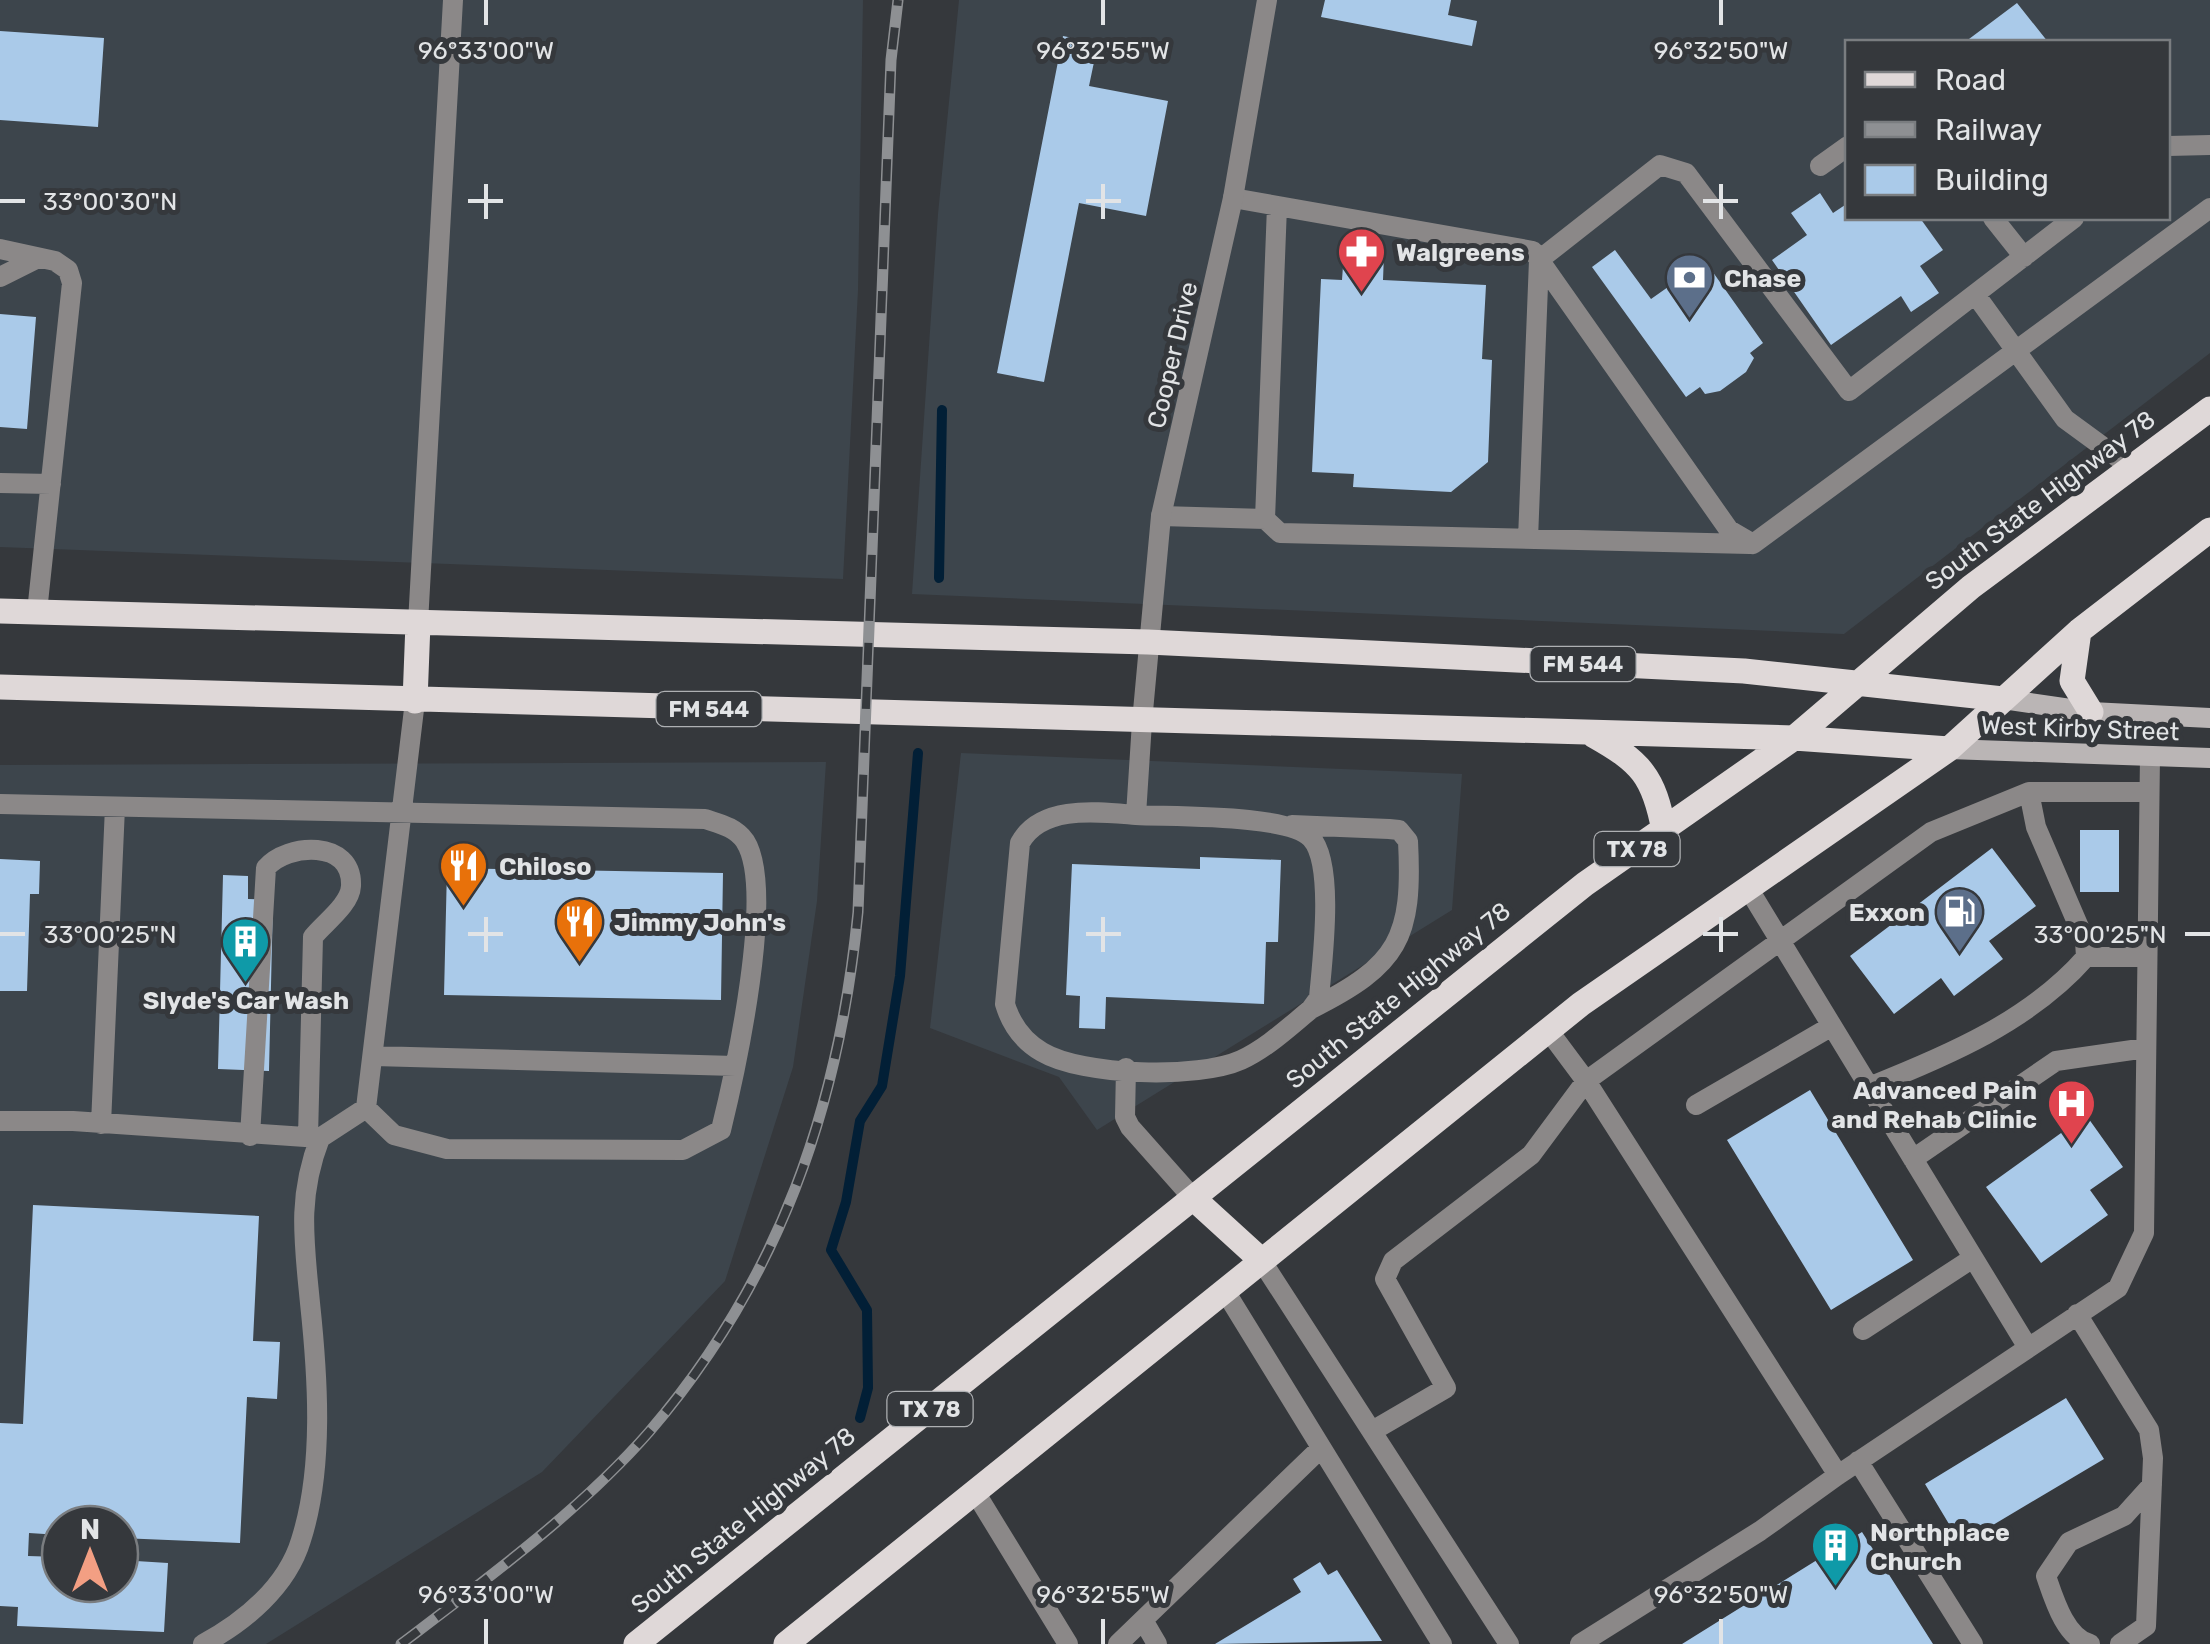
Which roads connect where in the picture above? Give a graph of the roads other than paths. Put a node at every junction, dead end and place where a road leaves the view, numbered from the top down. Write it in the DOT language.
graph roads {
  1 [pos="453,0"];
  2 [pos="1267,0"];
  3 [pos="2210,145"];
  4 [pos="2170,146"];
  5 [pos="1845,148"];
  6 [pos="1820,166"];
  7 [pos="1233,198"];
  8 [pos="1276,206"];
  9 [pos="2210,208"];
  10 [pos="1995,220"];
  11 [pos="2071,220"];
  12 [pos="0,249"];
  13 [pos="2024,256"];
  14 [pos="38,258"];
  15 [pos="1539,260"];
  16 [pos="0,277"];
  17 [pos="1975,294"];
  18 [pos="2018,349"];
  19 [pos="2210,410"];
  20 [pos="2132,468"];
  21 [pos="0,483"];
  22 [pos="51,484"];
  23 [pos="1161,516"];
  24 [pos="1266,519"];
  25 [pos="2210,530"];
  26 [pos="1528,539"];
  27 [pos="1753,544"];
  28 [pos="0,611"];
  29 [pos="37,612"];
  30 [pos="418,623"];
  31 [pos="2080,631"];
  32 [pos="1148,642"];
  33 [pos="1858,683"];
  34 [pos="0,687"];
  35 [pos="2003,699"];
  36 [pos="415,701"];
  37 [pos="2091,712"];
  38 [pos="2210,718"];
  39 [pos="1142,722"];
  40 [pos="1588,732"];
  41 [pos="1794,738"];
  42 [pos="1949,749"];
  43 [pos="2150,756"];
  44 [pos="2210,758"];
  45 [pos="2029,792"];
  46 [pos="2149,792"];
  47 [pos="0,804"];
  48 [pos="115,807"];
  49 [pos="403,815"];
  50 [pos="1136,815"];
  51 [pos="1284,825"];
  52 [pos="1664,831"];
  53 [pos="1748,888"];
  54 [pos="1782,942"];
  55 [pos="2086,956"];
  56 [pos="2147,956"];
  57 [pos="1311,1009"];
  58 [pos="1832,1026"];
  59 [pos="1548,1030"];
  60 [pos="2146,1048"];
  61 [pos="374,1056"];
  62 [pos="735,1066"];
  63 [pos="1126,1068"];
  64 [pos="1586,1081"];
  65 [pos="1869,1088"];
  66 [pos="1696,1105"];
  67 [pos="366,1108"];
  68 [pos="0,1122"];
  69 [pos="101,1124"];
  70 [pos="250,1136"];
  71 [pos="314,1137"];
  72 [pos="1913,1159"];
  73 [pos="1192,1198"];
  74 [pos="1973,1258"];
  75 [pos="1262,1260"];
  76 [pos="1224,1290"];
  77 [pos="2077,1314"];
  78 [pos="1863,1330"];
  79 [pos="2027,1346"];
  80 [pos="1374,1430"];
  81 [pos="1322,1448"];
  82 [pos="1858,1461"];
  83 [pos="1838,1475"];
  84 [pos="2152,1485"];
  85 [pos="975,1492"];
  86 [pos="1143,1620"];
  87 [pos="203,1644"];
  88 [pos="636,1644"];
  89 [pos="786,1644"];
  90 [pos="1068,1644"];
  91 [pos="1118,1644"];
  92 [pos="1157,1644"];
  93 [pos="1442,1644"];
  94 [pos="1509,1644"];
  95 [pos="1580,1644"];
  96 [pos="1973,1644"];
  97 [pos="2090,1644"];
  98 [pos="2120,1644"];
  1 -- 30 [label="street"];
  2 -- 7 [label="street, Cooper Drive"];
  3 -- 4 [label="street"];
  5 -- 6 [label="street"];
  7 -- 8 [label="street"];
  7 -- 23 [label="street, Cooper Drive"];
  8 -- 15 [label="street"];
  8 -- 24 [label="street"];
  9 -- 18 [label="street"];
  10 -- 13 [label="street"];
  11 -- 13 [label="street"];
  12 -- 14 [label="street"];
  13 -- 17 [label="street"];
  14 -- 16 [label="street"];
  14 -- 22 [label="street"];
  15 -- 17 [label="street"];
  15 -- 26 [label="street"];
  15 -- 27 [label="street"];
  17 -- 18 [label="street"];
  18 -- 20 [label="street"];
  18 -- 27 [label="street"];
  19 -- 20 [label="main road, South State Highway 78 / TX 78"];
  20 -- 33 [label="main road, South State Highway 78 / TX 78"];
  21 -- 22 [label="street"];
  22 -- 29 [label="street"];
  23 -- 24 [label="street"];
  23 -- 32 [label="street, Cooper Drive"];
  24 -- 26 [label="street"];
  25 -- 31 [label="main road"];
  26 -- 27 [label="street"];
  28 -- 29 [label="main road, FM 544 / FM 544"];
  29 -- 30 [label="main road, FM 544 / FM 544"];
  30 -- 32 [label="main road, FM 544 / FM 544"];
  30 -- 36 [label="main road"];
  31 -- 35 [label="main road"];
  31 -- 37 [label="main road"];
  32 -- 33 [label="main road, FM 544 / FM 544"];
  32 -- 39 [label="street, Cooper Drive"];
  33 -- 35 [label="main road, FM 544 / FM 544"];
  33 -- 41 [label="main road, South State Highway 78 / TX 78"];
  34 -- 36 [label="main road, FM 544 / FM 544"];
  35 -- 37 [label="main road, West Kirby Street"];
  35 -- 42 [label="main road"];
  36 -- 39 [label="main road, FM 544 / FM 544"];
  36 -- 49 [label="street"];
  37 -- 38 [label="main road, West Kirby Street"];
  39 -- 40 [label="main road, FM 544 / FM 544"];
  39 -- 50 [label="street, Cooper Drive"];
  40 -- 41 [label="main road, FM 544 / FM 544"];
  40 -- 52 [label="main road"];
  41 -- 42 [label="main road, FM 544 / FM 544"];
  41 -- 52 [label="main road, South State Highway 78 / TX 78"];
  42 -- 43 [label="main road, West Kirby Street"];
  42 -- 53 [label="main road"];
  43 -- 44 [label="main road, West Kirby Street"];
  43 -- 46 [label="street"];
  45 -- 46 [label="street"];
  45 -- 54 [label="street"];
  45 -- 55 [label="street"];
  46 -- 56 [label="street"];
  47 -- 48 [label="street"];
  48 -- 49 [label="street"];
  48 -- 69 [label="street"];
  49 -- 61 [label="street"];
  49 -- 62 [label="street"];
  50 -- 51 [label="street"];
  50 -- 63 [label="street"];
  51 -- 57 [label="street"];
  51 -- 57 [label="street"];
  52 -- 73 [label="main road, South State Highway 78 / TX 78"];
  53 -- 54 [label="street"];
  53 -- 59 [label="main road"];
  54 -- 58 [label="street"];
  54 -- 64 [label="street"];
  55 -- 56 [label="street"];
  55 -- 65 [label="street"];
  56 -- 60 [label="street"];
  57 -- 63 [label="street"];
  58 -- 65 [label="street"];
  58 -- 66 [label="street"];
  59 -- 64 [label="street"];
  59 -- 75 [label="main road"];
  60 -- 72 [label="street"];
  60 -- 77 [label="street"];
  61 -- 62 [label="street"];
  61 -- 67 [label="street"];
  62 -- 67 [label="street"];
  63 -- 73 [label="street"];
  64 -- 80 [label="street"];
  64 -- 83 [label="street"];
  65 -- 72 [label="street"];
  67 -- 71 [label="street"];
  68 -- 69 [label="street"];
  69 -- 70 [label="street"];
  70 -- 71 [label="street"];
  70 -- 71 [label="street"];
  71 -- 87 [label="street"];
  72 -- 74 [label="street"];
  73 -- 75 [label="main road"];
  73 -- 88 [label="main road, South State Highway 78 / TX 78"];
  74 -- 78 [label="street"];
  74 -- 79 [label="street"];
  75 -- 76 [label="main road"];
  75 -- 80 [label="street"];
  76 -- 81 [label="street"];
  76 -- 85 [label="main road"];
  77 -- 79 [label="street"];
  77 -- 84 [label="street"];
  79 -- 82 [label="street"];
  80 -- 94 [label="street"];
  81 -- 86 [label="street"];
  81 -- 93 [label="street"];
  82 -- 83 [label="street"];
  82 -- 96 [label="street"];
  83 -- 95 [label="street"];
  84 -- 97 [label="street"];
  84 -- 98 [label="street"];
  85 -- 89 [label="main road"];
  85 -- 90 [label="street"];
  86 -- 91 [label="street"];
  86 -- 92 [label="street"];
}
